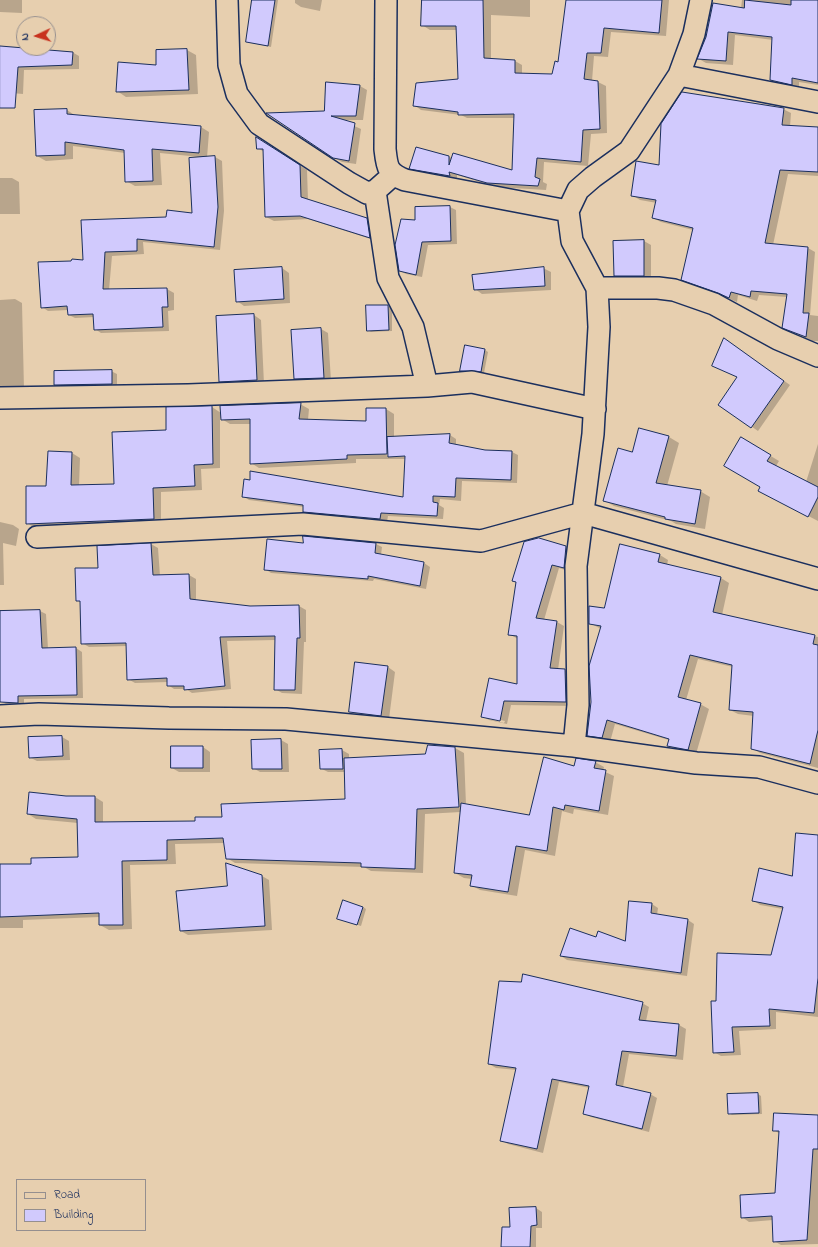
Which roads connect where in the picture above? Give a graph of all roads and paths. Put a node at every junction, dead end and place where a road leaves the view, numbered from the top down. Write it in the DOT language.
graph roads {
  1 [pos="227,0"];
  2 [pos="386,0"];
  3 [pos="701,0"];
  4 [pos="679,75"];
  5 [pos="818,102"];
  6 [pos="393,175"];
  7 [pos="375,191"];
  8 [pos="568,211"];
  9 [pos="597,288"];
  10 [pos="818,356"];
  11 [pos="427,386"];
  12 [pos="0,398"];
  13 [pos="594,409"];
  14 [pos="584,513"];
  15 [pos="36,537"];
  16 [pos="818,579"];
  17 [pos="0,716"];
  18 [pos="574,746"];
  19 [pos="818,783"];
  1 -- 7 [label="street"];
  2 -- 6 [label="street"];
  3 -- 4 [label="street"];
  4 -- 5 [label="street"];
  4 -- 8 [label="street"];
  6 -- 7 [label="street"];
  6 -- 8 [label="street"];
  7 -- 11 [label="street"];
  8 -- 9 [label="street"];
  9 -- 10 [label="street"];
  9 -- 13 [label="street"];
  11 -- 12 [label="street"];
  11 -- 13 [label="street"];
  13 -- 14 [label="street"];
  14 -- 15 [label="street"];
  14 -- 16 [label="street"];
  14 -- 18 [label="street"];
  17 -- 18 [label="street"];
  18 -- 19 [label="street"];
}
